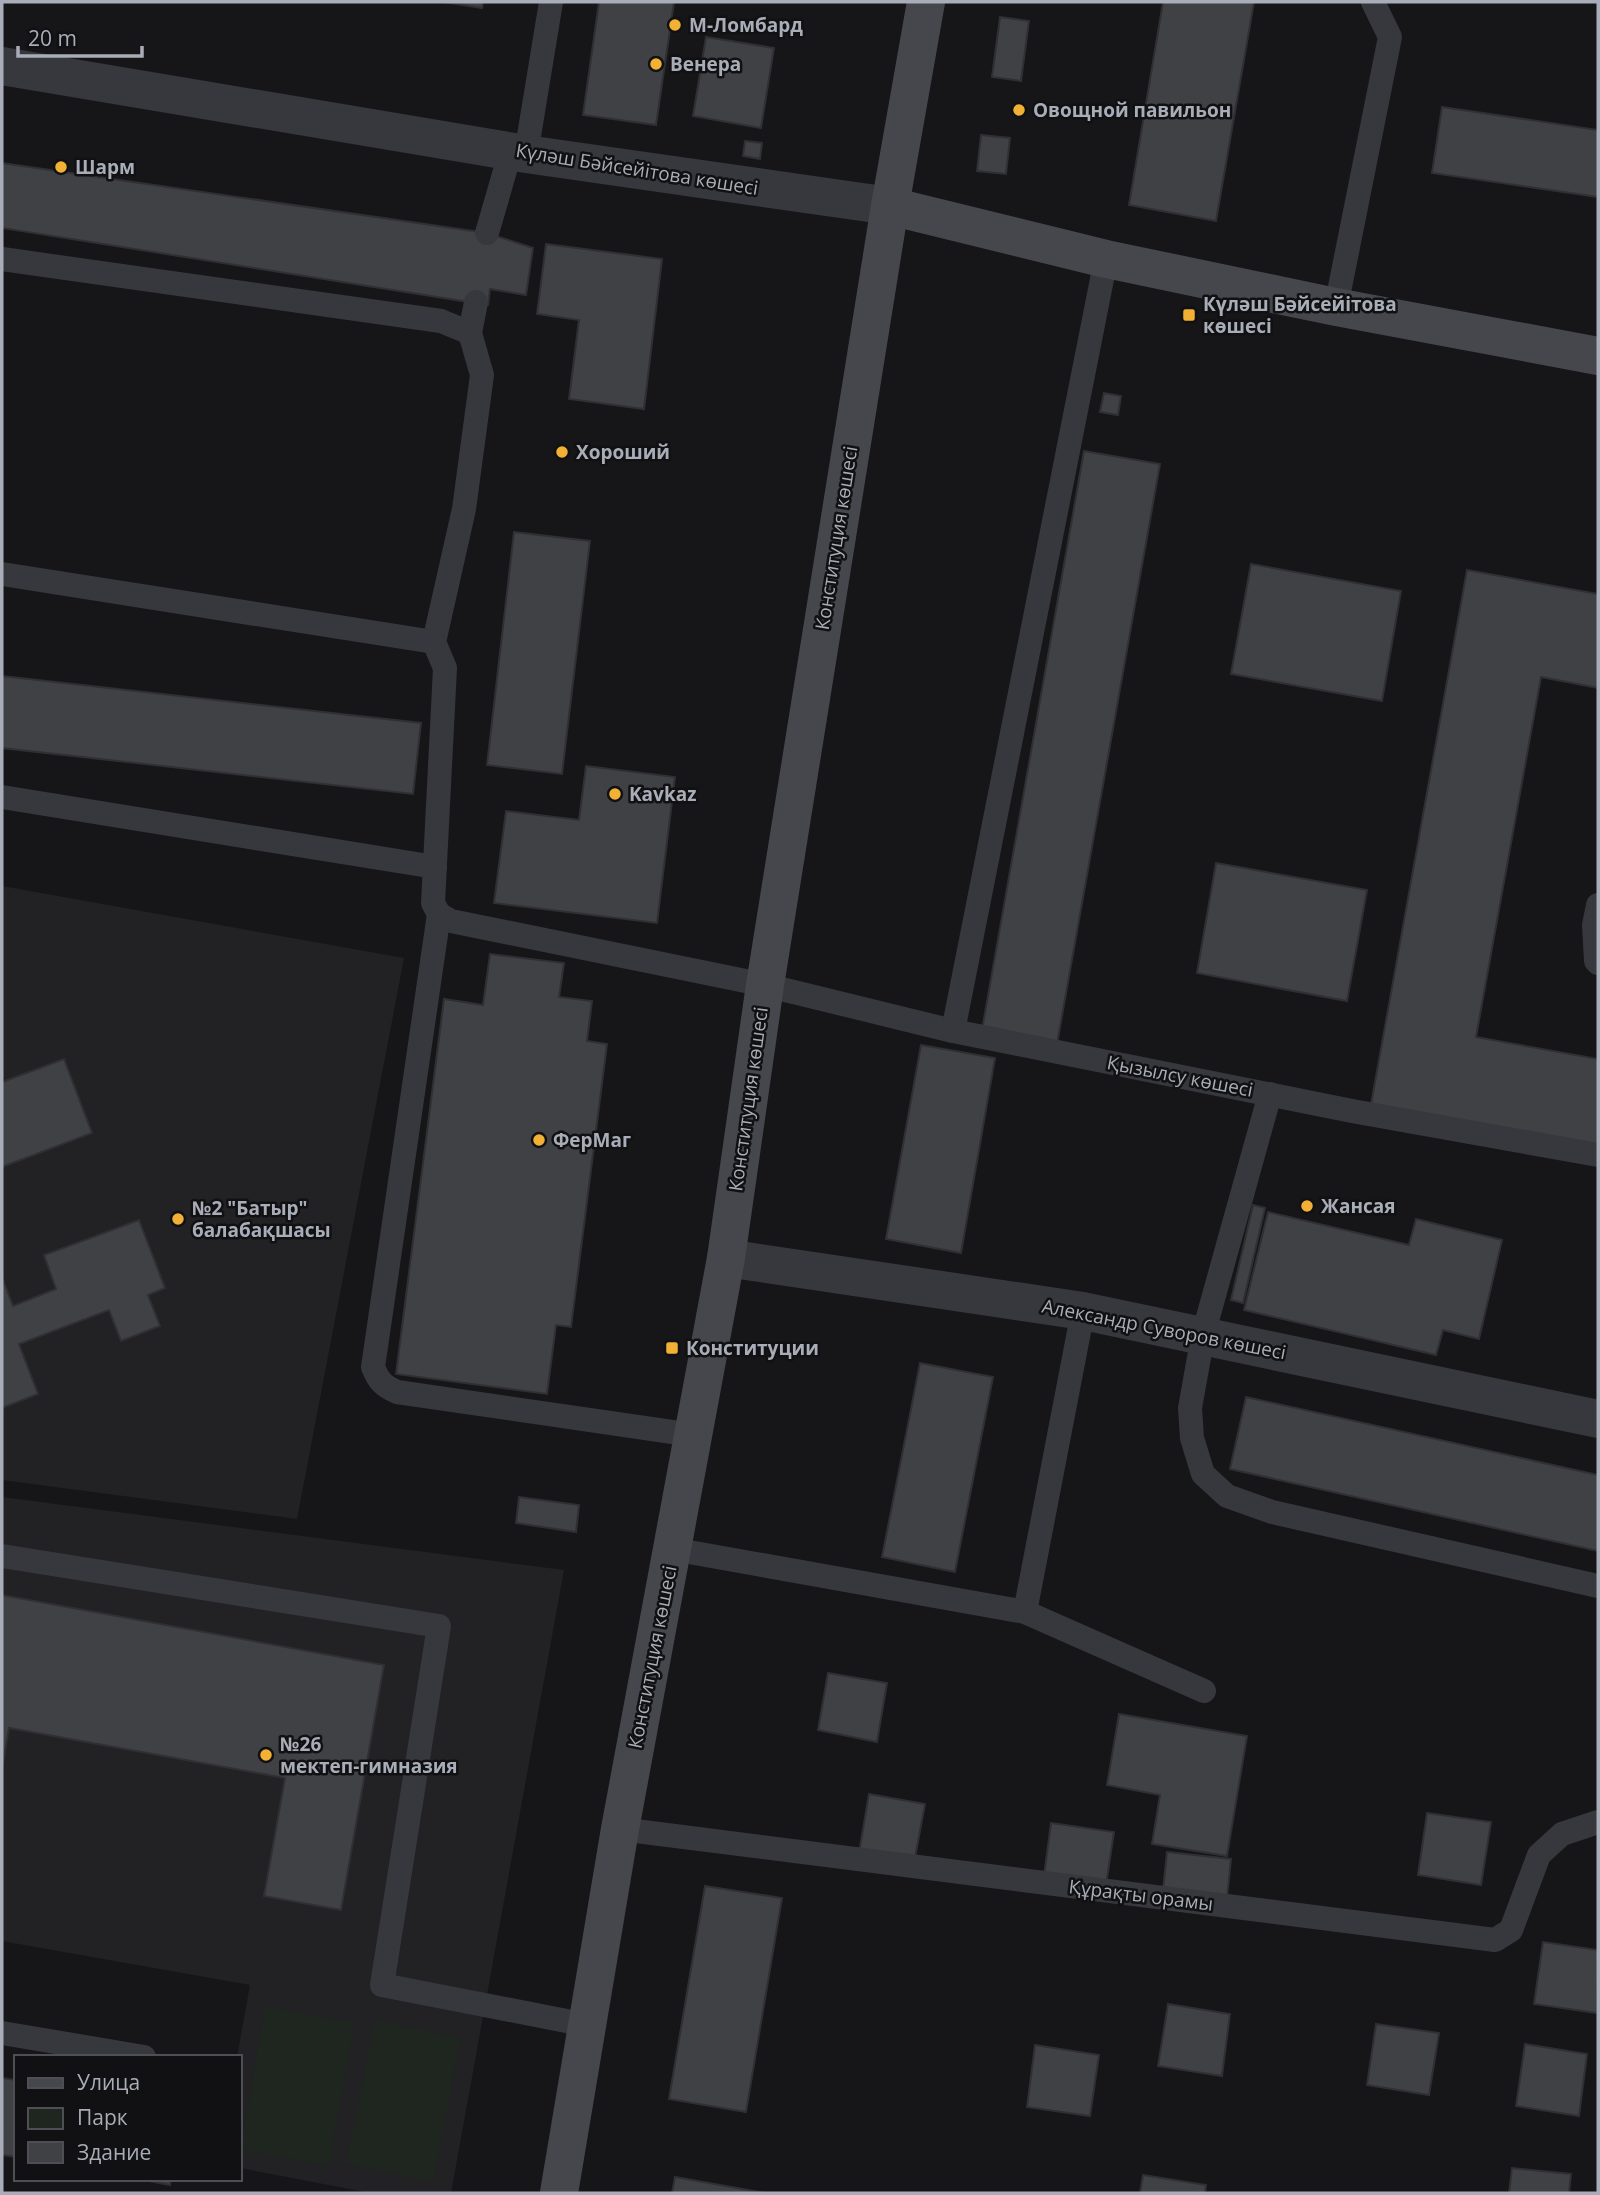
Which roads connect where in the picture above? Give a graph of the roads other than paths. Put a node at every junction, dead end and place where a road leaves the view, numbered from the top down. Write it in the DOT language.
graph roads {
  1 [pos="551,2"];
  2 [pos="926,2"];
  3 [pos="1373,2"];
  4 [pos="2,65"];
  5 [pos="518,152"];
  6 [pos="890,206"];
  7 [pos="486,233"];
  8 [pos="2,259"];
  9 [pos="1106,259"];
  10 [pos="476,302"];
  11 [pos="1336,307"];
  12 [pos="470,333"];
  13 [pos="1598,356"];
  14 [pos="2,574"];
  15 [pos="434,642"];
  16 [pos="2,797"];
  17 [pos="435,867"];
  18 [pos="1598,905"];
  19 [pos="439,914"];
  20 [pos="1598,963"];
  21 [pos="765,985"];
  22 [pos="953,1031"];
  23 [pos="1270,1094"];
  24 [pos="1598,1155"];
  25 [pos="726,1258"];
  26 [pos="1083,1311"];
  27 [pos="1203,1335"];
  28 [pos="1598,1419"];
  29 [pos="693,1435"];
  30 [pos="672,1549"];
  31 [pos="2,1556"];
  32 [pos="1598,1586"];
  33 [pos="1025,1612"];
  34 [pos="1204,1691"];
  35 [pos="1598,1822"];
  36 [pos="620,1829"];
  37 [pos="587,2025"];
  38 [pos="2,2033"];
  39 [pos="132,2055"];
  40 [pos="558,2191"];
  1 -- 5 [label="lane"];
  2 -- 6 [label="main road, Конституция көшесі"];
  3 -- 11 [label="lane"];
  4 -- 5 [label="street, Күләш Бәйсейітова көшесі"];
  5 -- 6 [label="street, Күләш Бәйсейітова көшесі"];
  5 -- 7 [label="lane"];
  6 -- 9 [label="main road, Күләш Бәйсейітова көшесі"];
  6 -- 21 [label="main road, Конституция көшесі"];
  8 -- 12 [label="lane"];
  9 -- 11 [label="main road, Күләш Бәйсейітова көшесі"];
  9 -- 22 [label="lane"];
  10 -- 12 [label="lane"];
  11 -- 13 [label="main road, Күләш Бәйсейітова көшесі"];
  12 -- 15 [label="lane"];
  14 -- 15 [label="lane"];
  15 -- 17 [label="lane"];
  16 -- 17 [label="lane"];
  17 -- 19 [label="lane"];
  18 -- 20 [label="lane"];
  19 -- 21 [label="lane, Қызылсу көшесі"];
  19 -- 29 [label="lane"];
  21 -- 22 [label="lane, Қызылсу көшесі"];
  21 -- 25 [label="main road, Конституция көшесі"];
  22 -- 23 [label="lane, Қызылсу көшесі"];
  23 -- 24 [label="lane, Қызылсу көшесі"];
  23 -- 27 [label="lane"];
  25 -- 26 [label="street, Александр Суворов көшесі"];
  25 -- 29 [label="main road, Конституция көшесі"];
  26 -- 27 [label="street, Александр Суворов көшесі"];
  26 -- 33 [label="lane"];
  27 -- 28 [label="street, Александр Суворов көшесі"];
  27 -- 32 [label="lane"];
  29 -- 30 [label="main road, Конституция көшесі"];
  30 -- 33 [label="lane"];
  30 -- 36 [label="main road, Конституция көшесі"];
  31 -- 37 [label="lane"];
  33 -- 34 [label="lane"];
  35 -- 36 [label="lane, Құрақты орамы"];
  36 -- 37 [label="main road, Конституция көшесі"];
  37 -- 40 [label="main road, Конституция көшесі"];
  38 -- 39 [label="lane"];
}
